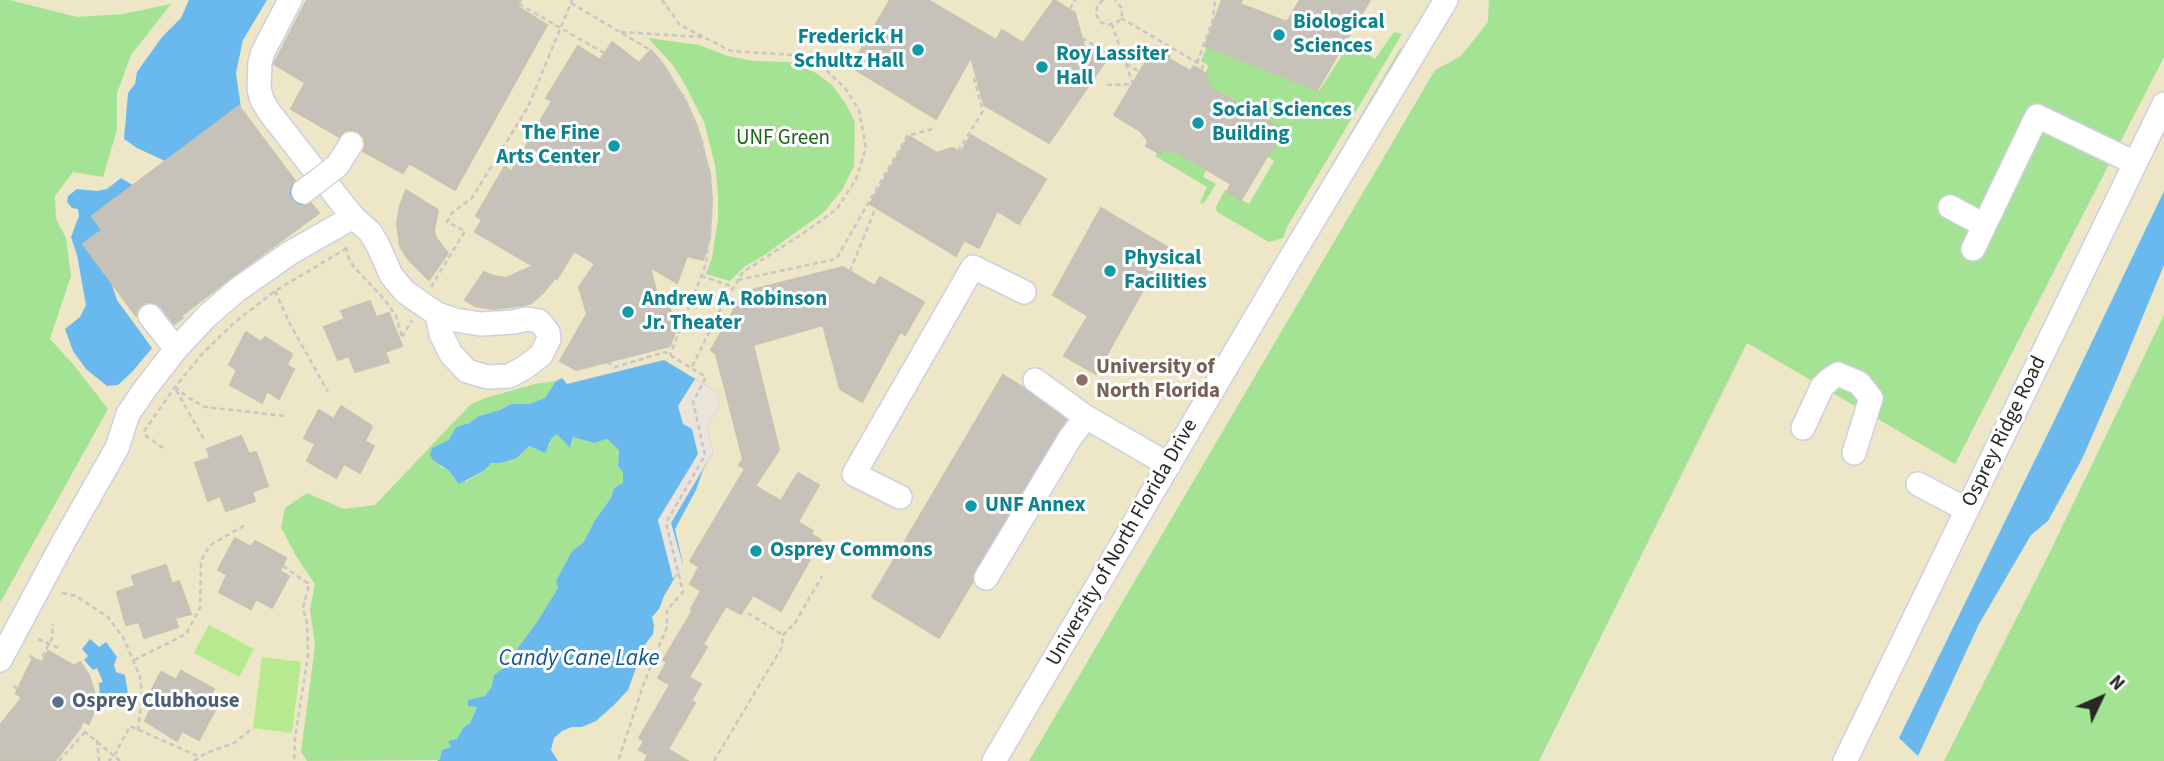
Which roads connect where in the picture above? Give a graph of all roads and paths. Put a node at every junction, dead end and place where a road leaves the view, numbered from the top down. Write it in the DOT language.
graph roads {
  1 [pos="290,0"];
  2 [pos="662,0"];
  3 [pos="1075,0"];
  4 [pos="1103,0"];
  5 [pos="1116,0"];
  6 [pos="1215,0"];
  7 [pos="1446,0"];
  8 [pos="571,1"];
  9 [pos="519,4"];
  10 [pos="1070,9"];
  11 [pos="1121,18"];
  12 [pos="1112,25"];
  13 [pos="621,32"];
  14 [pos="704,37"];
  15 [pos="1082,38"];
  16 [pos="604,53"];
  17 [pos="1197,63"];
  18 [pos="1201,70"];
  19 [pos="1140,72"];
  20 [pos="973,75"];
  21 [pos="1107,85"];
  22 [pos="2164,104"];
  23 [pos="936,128"];
  24 [pos="351,144"];
  25 [pos="958,151"];
  26 [pos="2135,163"];
  27 [pos="312,167"];
  28 [pos="330,188"];
  29 [pos="303,192"];
  30 [pos="876,207"];
  31 [pos="1950,207"];
  32 [pos="353,216"];
  33 [pos="1984,225"];
  34 [pos="1973,250"];
  35 [pos="850,271"];
  36 [pos="701,276"];
  37 [pos="738,280"];
  38 [pos="734,287"];
  39 [pos="275,291"];
  40 [pos="1024,292"];
  41 [pos="429,309"];
  42 [pos="150,316"];
  43 [pos="176,349"];
  44 [pos="670,355"];
  45 [pos="607,362"];
  46 [pos="692,367"];
  47 [pos="1035,380"];
  48 [pos="174,387"];
  49 [pos="328,393"];
  50 [pos="285,416"];
  51 [pos="1086,417"];
  52 [pos="1803,428"];
  53 [pos="205,441"];
  54 [pos="163,448"];
  55 [pos="1854,453"];
  56 [pos="1170,465"];
  57 [pos="1918,484"];
  58 [pos="900,497"];
  59 [pos="1967,510"];
  60 [pos="247,524"];
  61 [pos="283,566"];
  62 [pos="822,576"];
  63 [pos="986,578"];
  64 [pos="62,593"];
  65 [pos="748,613"];
  66 [pos="53,624"];
  67 [pos="783,635"];
  68 [pos="38,639"];
  69 [pos="50,643"];
  70 [pos="61,649"];
  71 [pos="29,656"];
  72 [pos="0,660"];
  73 [pos="134,660"];
  74 [pos="13,686"];
  75 [pos="18,689"];
  76 [pos="71,720"];
  77 [pos="253,728"];
  78 [pos="86,730"];
  79 [pos="138,730"];
  80 [pos="97,740"];
  81 [pos="114,756"];
  82 [pos="200,757"];
  83 [pos="59,761"];
  84 [pos="99,761"];
  85 [pos="109,761"];
  86 [pos="120,761"];
  87 [pos="194,761"];
  88 [pos="294,761"];
  89 [pos="618,761"];
  90 [pos="714,761"];
  91 [pos="994,761"];
  92 [pos="1846,761"];
  1 -- 27 [label="street"];
  2 -- 14 [label="path"];
  3 -- 10 [label="path"];
  4 -- 12 [label="path"];
  5 -- 11 [label="path"];
  6 -- 17 [label="path"];
  7 -- 56 [label="street, University of North Florida Drive"];
  8 -- 13 [label="path"];
  8 -- 41 [label="path"];
  9 -- 16 [label="path, bridge"];
  11 -- 12 [label="path"];
  11 -- 17 [label="path"];
  12 -- 21 [label="path"];
  13 -- 14 [label="path"];
  13 -- 36 [label="path"];
  14 -- 37 [label="path"];
  15 -- 19 [label="path, bridge"];
  17 -- 18 [label="path"];
  20 -- 25 [label="path"];
  22 -- 26 [label="street, Osprey Ridge Road"];
  23 -- 37 [label="path"];
  24 -- 29 [label="street, bridge"];
  26 -- 33 [label="street"];
  26 -- 59 [label="street, Osprey Ridge Road"];
  28 -- 32 [label="street"];
  30 -- 35 [label="path"];
  31 -- 33 [label="street"];
  32 -- 41 [label="street"];
  32 -- 43 [label="street"];
  33 -- 34 [label="street"];
  36 -- 38 [label="path"];
  36 -- 44 [label="path"];
  37 -- 38 [label="path"];
  38 -- 46 [label="path"];
  39 -- 41 [label="path"];
  39 -- 48 [label="path"];
  39 -- 49 [label="path"];
  40 -- 58 [label="street"];
  41 -- 41 [label="street"];
  42 -- 43 [label="street"];
  43 -- 72 [label="street"];
  44 -- 45 [label="path"];
  44 -- 46 [label="path"];
  46 -- 89 [label="path"];
  47 -- 51 [label="street"];
  48 -- 50 [label="path"];
  48 -- 53 [label="path"];
  48 -- 54 [label="path"];
  51 -- 56 [label="street"];
  51 -- 63 [label="street"];
  52 -- 55 [label="street"];
  56 -- 91 [label="street, University of North Florida Drive"];
  57 -- 59 [label="street"];
  59 -- 92 [label="street, Osprey Ridge Road"];
  60 -- 73 [label="path"];
  61 -- 88 [label="path"];
  62 -- 67 [label="path"];
  64 -- 73 [label="path"];
  65 -- 67 [label="path"];
  66 -- 69 [label="path"];
  67 -- 90 [label="path"];
  68 -- 69 [label="path"];
  69 -- 70 [label="path"];
  69 -- 71 [label="path"];
  73 -- 79 [label="path"];
  74 -- 75 [label="path"];
  76 -- 78 [label="path"];
  77 -- 82 [label="path"];
  78 -- 80 [label="path"];
  78 -- 83 [label="path"];
  79 -- 81 [label="path"];
  79 -- 82 [label="path"];
  80 -- 81 [label="path"];
  80 -- 84 [label="path"];
  81 -- 85 [label="path"];
  81 -- 86 [label="path"];
  82 -- 87 [label="path"];
}
